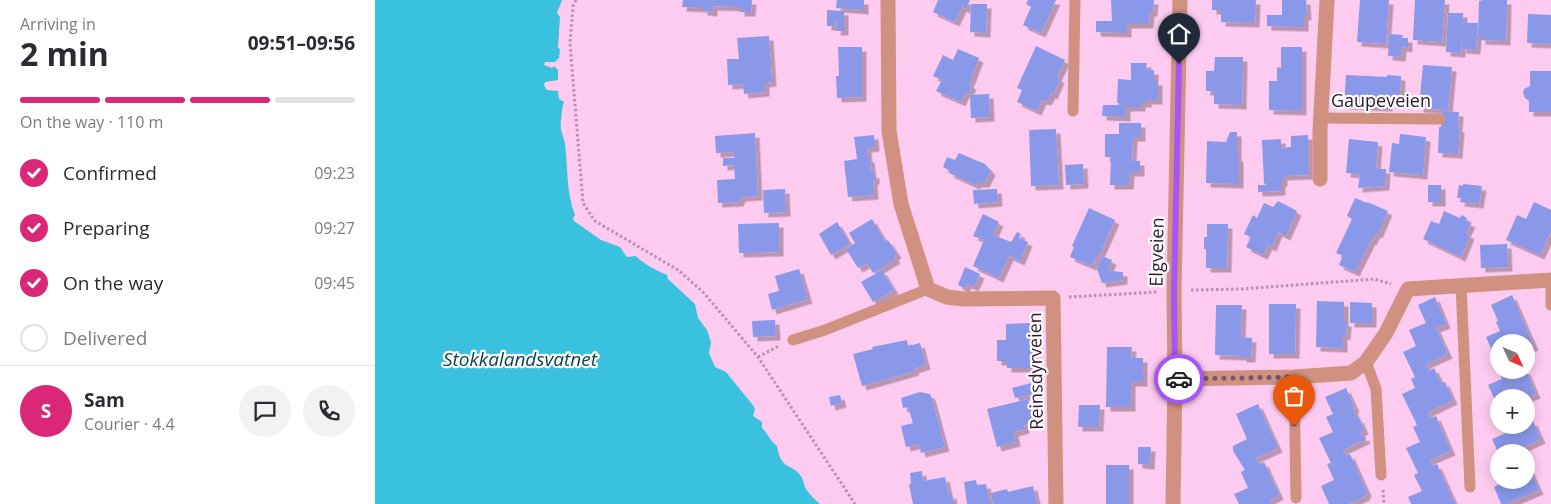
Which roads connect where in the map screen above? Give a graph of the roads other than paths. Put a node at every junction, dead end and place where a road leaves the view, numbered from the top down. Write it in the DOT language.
graph roads {
  1 [pos="889,0"];
  2 [pos="1075,0"];
  3 [pos="1180,0"];
  4 [pos="1327,0"];
  5 [pos="1073,111"];
  6 [pos="1321,118"];
  7 [pos="1440,119"];
  8 [pos="1321,178"];
  9 [pos="1551,280"];
  10 [pos="1461,285"];
  11 [pos="928,289"];
  12 [pos="1551,305"];
  13 [pos="793,340"];
  14 [pos="1366,362"];
  15 [pos="1294,377"];
  16 [pos="1175,379"];
  17 [pos="1381,475"];
  18 [pos="1470,487"];
  19 [pos="1296,498"];
  20 [pos="1056,504"];
  21 [pos="1173,504"];
  1 -- 11 [label="street"];
  2 -- 5 [label="lane"];
  3 -- 16 [label="street, Elgveien"];
  4 -- 6 [label="street, Gaupeveien"];
  6 -- 7 [label="lane, Gaupeveien"];
  6 -- 8 [label="street, Gaupeveien"];
  9 -- 10 [label="street"];
  9 -- 12 [label="lane"];
  10 -- 14 [label="street"];
  10 -- 18 [label="lane"];
  11 -- 13 [label="lane"];
  11 -- 20 [label="street, Reinsdyrveien"];
  14 -- 15 [label="street"];
  14 -- 17 [label="lane"];
  15 -- 16 [label="street"];
  15 -- 19 [label="lane"];
  16 -- 21 [label="street, Elgveien"];
}
